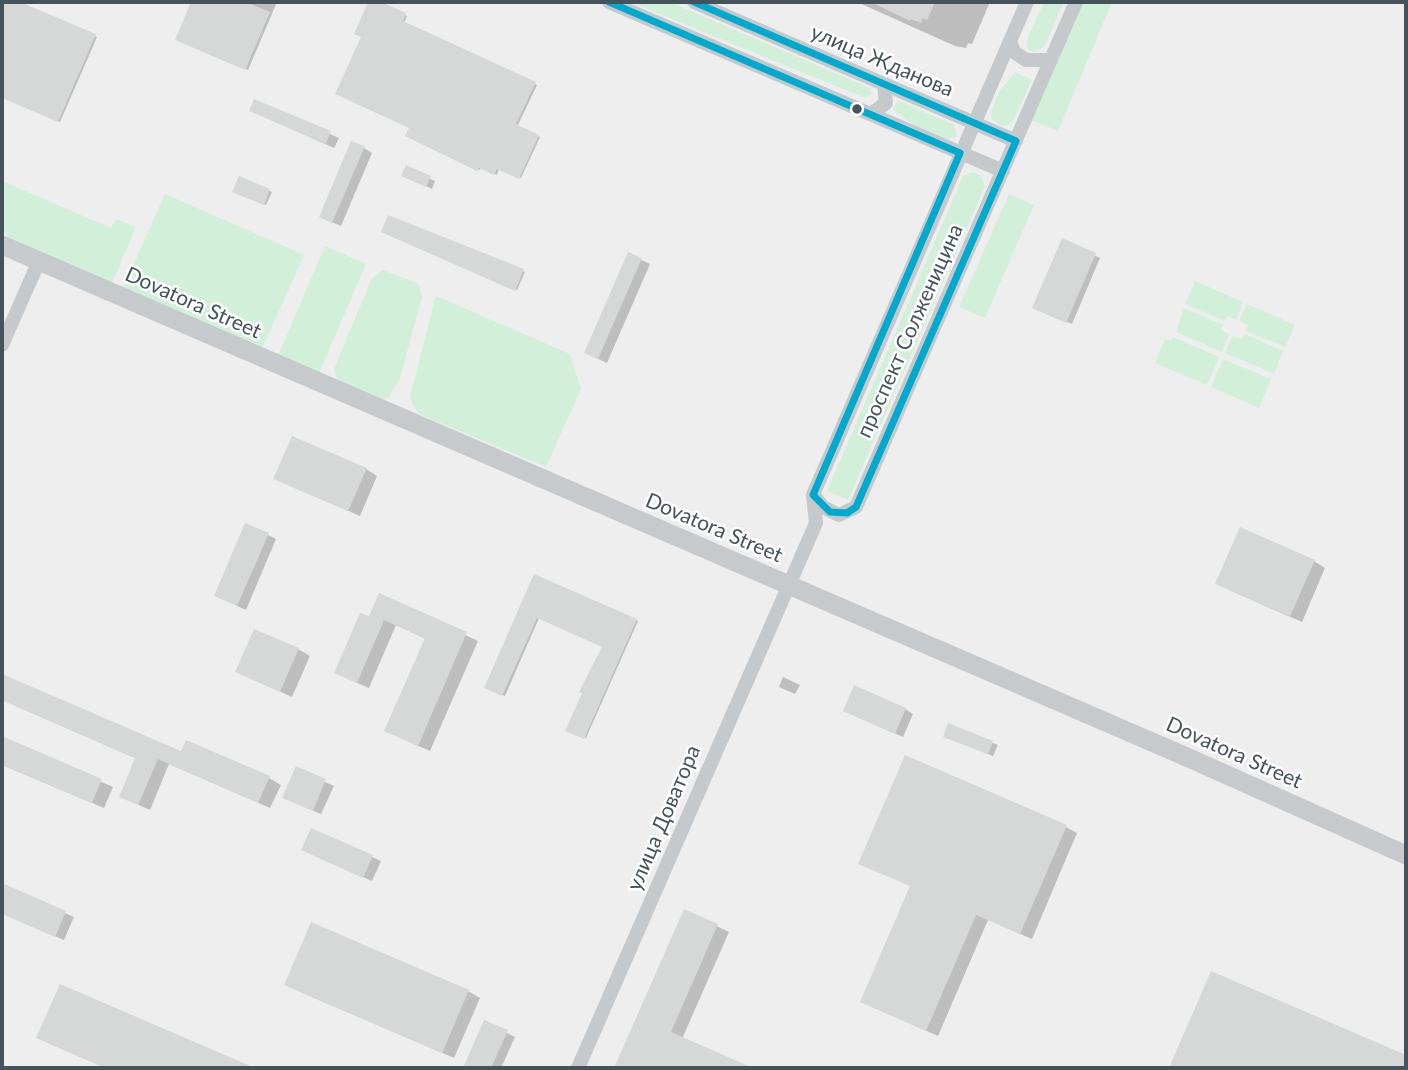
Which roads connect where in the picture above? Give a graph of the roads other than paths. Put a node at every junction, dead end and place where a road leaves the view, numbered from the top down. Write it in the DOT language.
graph roads {
  1 [pos="609,2"];
  2 [pos="694,2"];
  3 [pos="1027,2"];
  4 [pos="1076,2"];
  5 [pos="1010,41"];
  6 [pos="1051,60"];
  7 [pos="884,85"];
  8 [pos="871,114"];
  9 [pos="973,123"];
  10 [pos="1016,141"];
  11 [pos="960,153"];
  12 [pos="1003,171"];
  13 [pos="2,245"];
  14 [pos="39,261"];
  15 [pos="2,345"];
  16 [pos="813,495"];
  17 [pos="839,514"];
  18 [pos="816,523"];
  19 [pos="788,584"];
  20 [pos="1406,855"];
  21 [pos="578,1068"];
  1 -- 8 [label="street"];
  2 -- 7 [label="street, улица Жданова"];
  3 -- 5 [label="street"];
  4 -- 6 [label="street, проспект Солженицина"];
  5 -- 6 [label="street"];
  5 -- 9 [label="street"];
  6 -- 10 [label="street, проспект Солженицина"];
  7 -- 8 [label="street"];
  7 -- 9 [label="street, улица Жданова"];
  8 -- 11 [label="street"];
  9 -- 10 [label="street, улица Жданова"];
  9 -- 11 [label="street"];
  10 -- 12 [label="street, проспект Солженицина"];
  11 -- 12 [label="street"];
  11 -- 16 [label="street"];
  12 -- 17 [label="street, проспект Солженицина"];
  13 -- 14 [label="street, Dovatora Street"];
  14 -- 15 [label="street"];
  14 -- 19 [label="street, Dovatora Street"];
  16 -- 17 [label="street"];
  16 -- 18 [label="street"];
  17 -- 18 [label="street"];
  18 -- 19 [label="street, улица Доватора"];
  19 -- 20 [label="street, Dovatora Street"];
  19 -- 21 [label="street, улица Доватора"];
}
